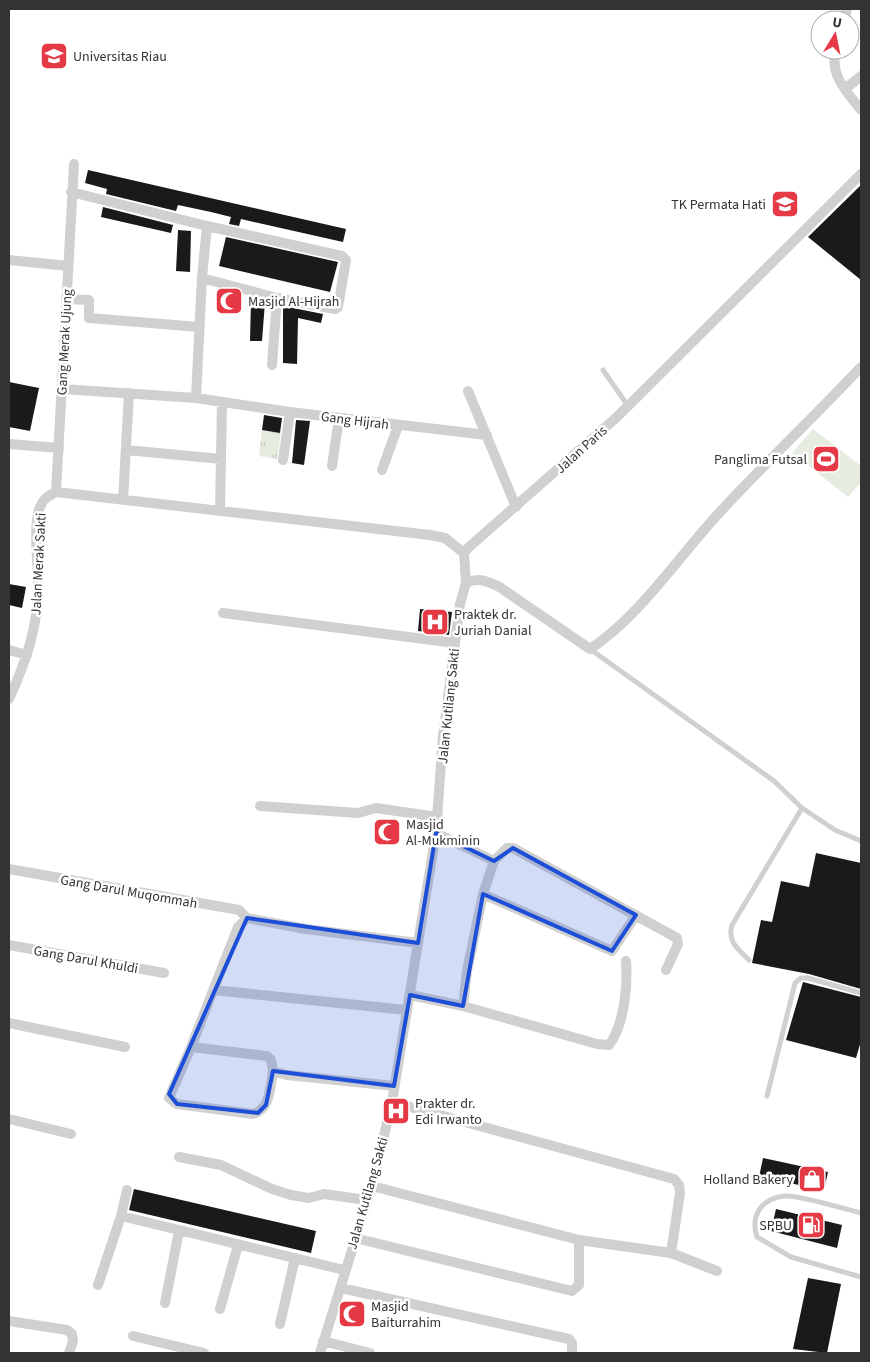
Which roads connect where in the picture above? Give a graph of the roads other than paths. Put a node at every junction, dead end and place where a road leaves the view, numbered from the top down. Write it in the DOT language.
graph roads {
  1 [pos="835,60"];
  2 [pos="861,76"];
  3 [pos="845,89"];
  4 [pos="861,110"];
  5 [pos="74,164"];
  6 [pos="861,174"];
  7 [pos="71,192"];
  8 [pos="207,226"];
  9 [pos="9,260"];
  10 [pos="68,266"];
  11 [pos="202,278"];
  12 [pos="276,298"];
  13 [pos="66,299"];
  14 [pos="199,327"];
  15 [pos="272,365"];
  16 [pos="861,367"];
  17 [pos="603,370"];
  18 [pos="62,389"];
  19 [pos="468,391"];
  20 [pos="130,393"];
  21 [pos="196,398"];
  22 [pos="222,402"];
  23 [pos="628,406"];
  24 [pos="290,412"];
  25 [pos="339,418"];
  26 [pos="398,426"];
  27 [pos="488,435"];
  28 [pos="9,444"];
  29 [pos="59,448"];
  30 [pos="126,450"];
  31 [pos="221,459"];
  32 [pos="283,460"];
  33 [pos="332,466"];
  34 [pos="382,470"];
  35 [pos="56,492"];
  36 [pos="123,500"];
  37 [pos="516,507"];
  38 [pos="220,511"];
  39 [pos="464,553"];
  40 [pos="466,583"];
  41 [pos="223,613"];
  42 [pos="455,643"];
  43 [pos="590,649"];
  44 [pos="9,650"];
  45 [pos="28,655"];
  46 [pos="9,699"];
  47 [pos="260,806"];
  48 [pos="802,808"];
  49 [pos="437,817"];
  50 [pos="436,834"];
  51 [pos="861,841"];
  52 [pos="494,861"];
  53 [pos="9,869"];
  54 [pos="483,894"];
  55 [pos="636,915"];
  56 [pos="247,918"];
  57 [pos="418,943"];
  58 [pos="9,946"];
  59 [pos="749,960"];
  60 [pos="626,961"];
  61 [pos="666,970"];
  62 [pos="164,973"];
  63 [pos="214,990"];
  64 [pos="861,993"];
  65 [pos="410,995"];
  66 [pos="463,1006"];
  67 [pos="406,1010"];
  68 [pos="9,1023"];
  69 [pos="125,1047"];
  70 [pos="191,1047"];
  71 [pos="273,1071"];
  72 [pos="394,1086"];
  73 [pos="767,1096"];
  74 [pos="392,1102"];
  75 [pos="9,1119"];
  76 [pos="71,1134"];
  77 [pos="179,1157"];
  78 [pos="372,1186"];
  79 [pos="127,1190"];
  80 [pos="366,1200"];
  81 [pos="861,1213"];
  82 [pos="121,1216"];
  83 [pos="179,1231"];
  84 [pos="355,1238"];
  85 [pos="579,1240"];
  86 [pos="238,1245"];
  87 [pos="671,1253"];
  88 [pos="295,1258"];
  89 [pos="344,1270"];
  90 [pos="717,1271"];
  91 [pos="861,1277"];
  92 [pos="98,1285"];
  93 [pos="341,1288"];
  94 [pos="165,1303"];
  95 [pos="220,1309"];
  96 [pos="9,1321"];
  97 [pos="280,1324"];
  98 [pos="133,1336"];
  99 [pos="323,1341"];
  100 [pos="69,1353"];
  101 [pos="204,1353"];
  102 [pos="320,1353"];
  103 [pos="370,1353"];
  104 [pos="572,1353"];
  1 -- 3 [label="street"];
  2 -- 3 [label="street"];
  3 -- 4 [label="street"];
  5 -- 7 [label="street, Gang Merak Ujung"];
  6 -- 23 [label="street, Jalan Paris"];
  7 -- 8 [label="street"];
  7 -- 10 [label="street, Gang Merak Ujung"];
  8 -- 11 [label="street"];
  8 -- 12 [label="street"];
  9 -- 10 [label="street"];
  10 -- 13 [label="street, Gang Merak Ujung"];
  11 -- 12 [label="street"];
  11 -- 14 [label="street"];
  12 -- 15 [label="street"];
  13 -- 14 [label="street"];
  13 -- 18 [label="street, Gang Merak Ujung"];
  14 -- 21 [label="street"];
  16 -- 43 [label="street"];
  17 -- 23 [label="lane"];
  18 -- 20 [label="street, Gang Hijrah"];
  18 -- 29 [label="street, Gang Merak Ujung"];
  19 -- 27 [label="street"];
  20 -- 21 [label="street, Gang Hijrah"];
  20 -- 30 [label="street"];
  21 -- 22 [label="street, Gang Hijrah"];
  22 -- 24 [label="street, Gang Hijrah"];
  22 -- 31 [label="street"];
  23 -- 37 [label="street, Jalan Paris"];
  24 -- 25 [label="street, Gang Hijrah"];
  24 -- 32 [label="street"];
  25 -- 26 [label="street, Gang Hijrah"];
  25 -- 33 [label="street"];
  26 -- 27 [label="street, Gang Hijrah"];
  26 -- 34 [label="street"];
  27 -- 37 [label="street"];
  28 -- 29 [label="street"];
  29 -- 35 [label="street, Gang Merak Ujung"];
  30 -- 31 [label="street"];
  30 -- 36 [label="street"];
  31 -- 38 [label="street"];
  35 -- 36 [label="street"];
  35 -- 45 [label="street, Jalan Merak Sakti"];
  36 -- 38 [label="street"];
  37 -- 39 [label="street, Jalan Paris"];
  38 -- 39 [label="street"];
  39 -- 40 [label="street"];
  40 -- 42 [label="street, Jalan Kutilang Sakti"];
  40 -- 43 [label="street"];
  41 -- 42 [label="street"];
  42 -- 49 [label="street, Jalan Kutilang Sakti"];
  43 -- 48 [label="lane"];
  44 -- 45 [label="street"];
  45 -- 46 [label="street, Jalan Merak Sakti"];
  47 -- 49 [label="street"];
  48 -- 51 [label="lane"];
  48 -- 59 [label="lane"];
  49 -- 50 [label="street, Jalan Kutilang Sakti"];
  50 -- 52 [label="street"];
  50 -- 57 [label="street, Jalan Kutilang Sakti"];
  52 -- 54 [label="street"];
  52 -- 55 [label="street"];
  53 -- 56 [label="street, Gang Darul Muqommah"];
  54 -- 55 [label="street"];
  54 -- 66 [label="street"];
  55 -- 61 [label="street"];
  56 -- 57 [label="street, Gang Darul Muqommah"];
  56 -- 63 [label="street"];
  57 -- 65 [label="street, Jalan Kutilang Sakti"];
  58 -- 62 [label="street, Gang Darul Khuldi"];
  60 -- 66 [label="street"];
  63 -- 67 [label="street"];
  63 -- 70 [label="street"];
  64 -- 73 [label="lane"];
  65 -- 66 [label="street"];
  65 -- 67 [label="street, Jalan Kutilang Sakti"];
  67 -- 72 [label="street, Jalan Kutilang Sakti"];
  68 -- 69 [label="street"];
  70 -- 71 [label="street"];
  70 -- 71 [label="street"];
  71 -- 72 [label="street"];
  72 -- 74 [label="street, Jalan Kutilang Sakti"];
  74 -- 78 [label="street, Jalan Kutilang Sakti"];
  74 -- 87 [label="street"];
  75 -- 76 [label="street"];
  77 -- 80 [label="street"];
  78 -- 80 [label="street, Jalan Kutilang Sakti"];
  78 -- 85 [label="street"];
  79 -- 82 [label="street"];
  80 -- 84 [label="street, Jalan Kutilang Sakti"];
  81 -- 91 [label="lane"];
  82 -- 83 [label="street"];
  82 -- 92 [label="street"];
  83 -- 86 [label="street"];
  83 -- 94 [label="street"];
  84 -- 85 [label="street"];
  84 -- 89 [label="street, Jalan Kutilang Sakti"];
  85 -- 87 [label="street"];
  86 -- 88 [label="street"];
  86 -- 95 [label="street"];
  87 -- 90 [label="street"];
  88 -- 89 [label="street"];
  88 -- 97 [label="street"];
  89 -- 93 [label="street, Jalan Kutilang Sakti"];
  93 -- 99 [label="street, Jalan Kutilang Sakti"];
  93 -- 104 [label="street"];
  96 -- 100 [label="street"];
  98 -- 101 [label="street"];
  99 -- 102 [label="street, Jalan Kutilang Sakti"];
  99 -- 103 [label="street"];
}
